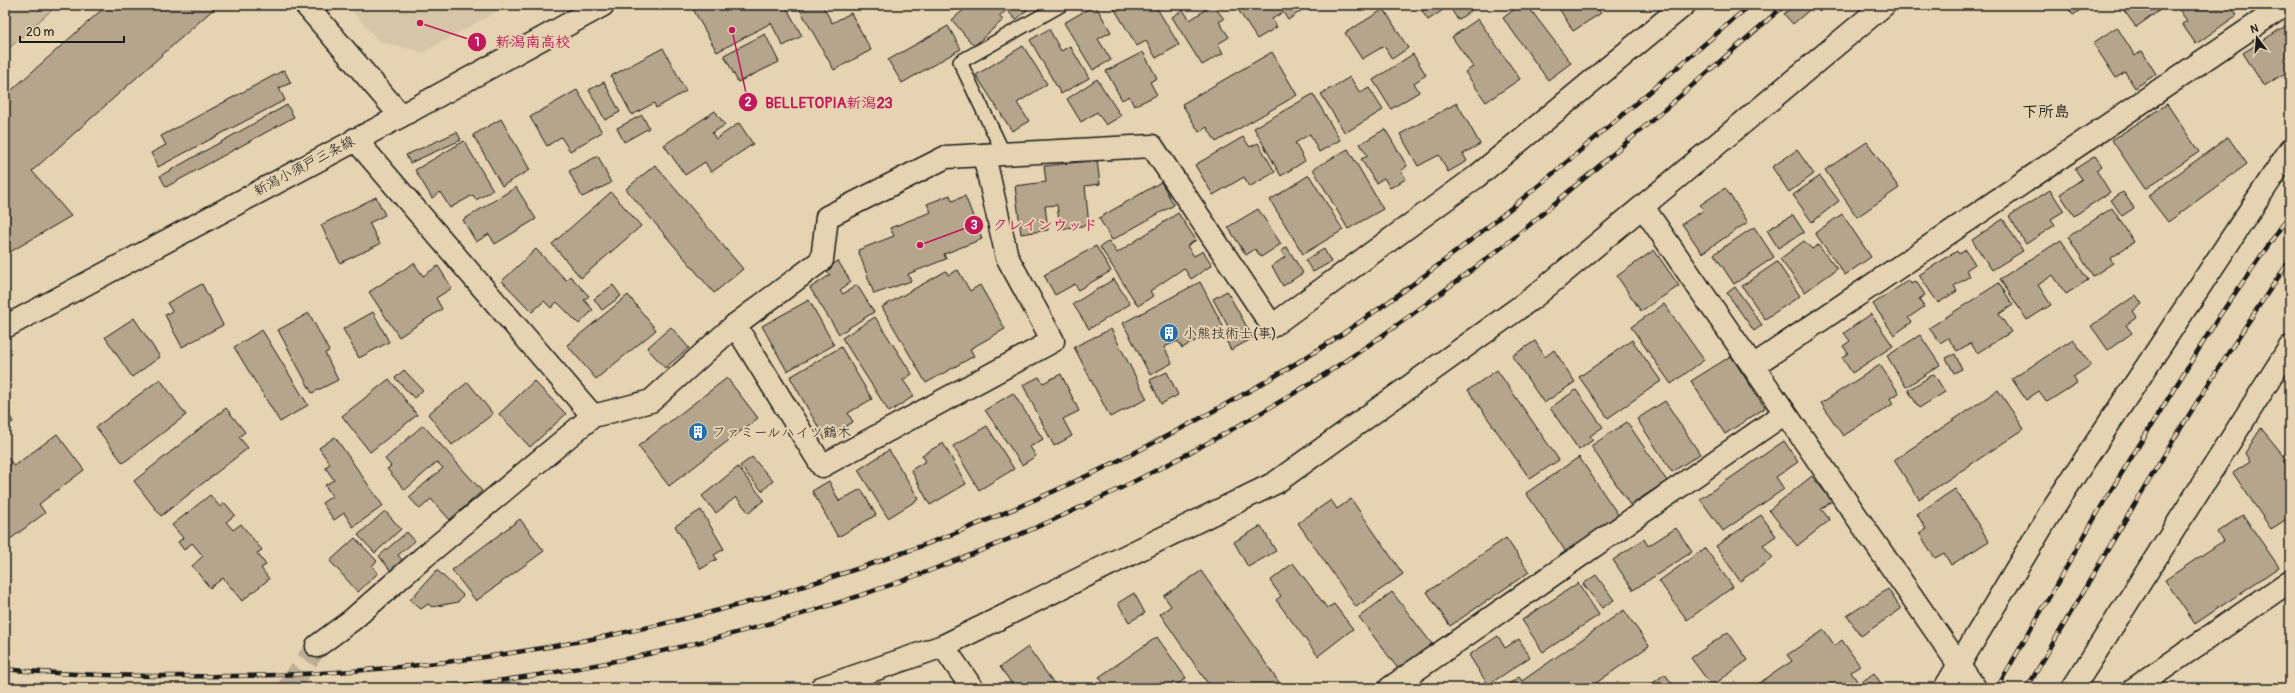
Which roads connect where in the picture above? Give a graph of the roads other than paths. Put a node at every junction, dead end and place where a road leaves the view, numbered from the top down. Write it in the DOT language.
graph roads {
  1 [pos="306,5"];
  2 [pos="603,5"];
  3 [pos="1061,5"];
  4 [pos="1684,5"];
  5 [pos="1884,5"];
  6 [pos="2285,5"];
  7 [pos="401,116"];
  8 [pos="355,139"];
  9 [pos="2290,150"];
  10 [pos="994,154"];
  11 [pos="1643,207"];
  12 [pos="735,325"];
  13 [pos="5,327"];
  14 [pos="2290,347"];
  15 [pos="1753,366"];
  16 [pos="1785,413"];
  17 [pos="593,416"];
  18 [pos="2290,581"];
  19 [pos="317,646"];
  20 [pos="943,646"];
  21 [pos="1959,665"];
  22 [pos="821,688"];
  23 [pos="972,688"];
  24 [pos="1390,688"];
  25 [pos="1945,688"];
  26 [pos="1975,688"];
  27 [pos="2073,688"];
  28 [pos="2135,688"];
  1 -- 7 [label="street"];
  2 -- 7 [label="street, 新潟小須戸三条線"];
  3 -- 10 [label="lane"];
  4 -- 10 [label="street"];
  5 -- 11 [label="street"];
  6 -- 15 [label="street"];
  7 -- 8 [label="street, 新潟小須戸三条線"];
  8 -- 13 [label="street, 新潟小須戸三条線"];
  8 -- 17 [label="street"];
  9 -- 21 [label="street"];
  10 -- 12 [label="street"];
  10 -- 12 [label="street"];
  11 -- 15 [label="street"];
  11 -- 20 [label="street"];
  12 -- 17 [label="street"];
  14 -- 27 [label="street"];
  15 -- 16 [label="street"];
  16 -- 21 [label="street"];
  16 -- 24 [label="street"];
  17 -- 19 [label="street"];
  18 -- 28 [label="street"];
  20 -- 22 [label="street"];
  20 -- 23 [label="street"];
  21 -- 25 [label="street"];
  21 -- 26 [label="street"];
}
